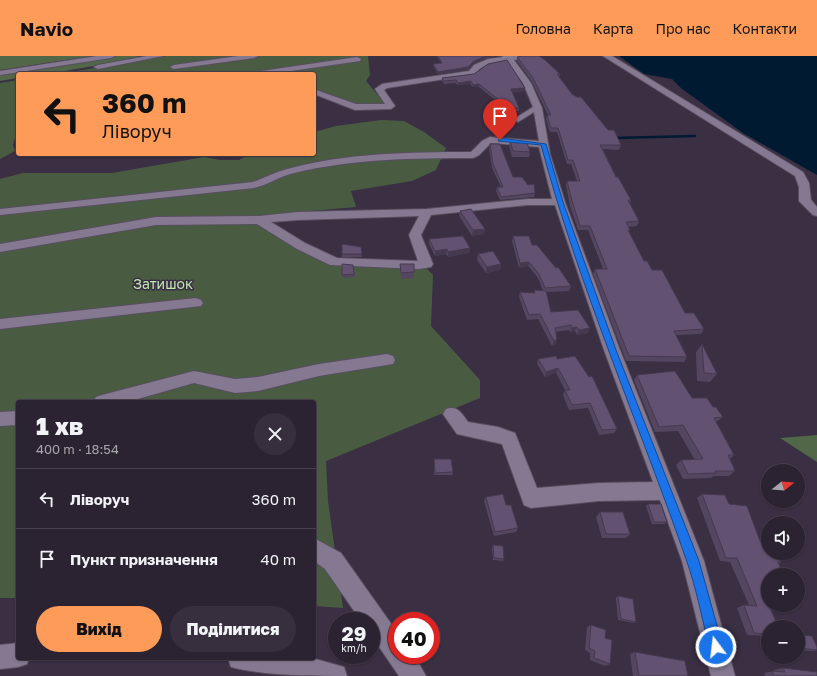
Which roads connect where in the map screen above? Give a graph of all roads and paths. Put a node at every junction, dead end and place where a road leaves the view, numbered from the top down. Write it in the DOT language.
graph roads {
  1 [pos="111,56"];
  2 [pos="159,56"];
  3 [pos="254,56"];
  4 [pos="530,56"];
  5 [pos="607,56"];
  6 [pos="507,57"];
  7 [pos="172,58"];
  8 [pos="357,59"];
  9 [pos="116,64"];
  10 [pos="87,69"];
  11 [pos="175,70"];
  12 [pos="117,72"];
  13 [pos="269,72"];
  14 [pos="0,73"];
  15 [pos="316,92"];
  16 [pos="538,108"];
  17 [pos="518,119"];
  18 [pos="544,144"];
  19 [pos="559,202"];
  20 [pos="0,212"];
  21 [pos="427,212"];
  22 [pos="817,213"];
  23 [pos="259,220"];
  24 [pos="0,248"];
  25 [pos="196,303"];
  26 [pos="0,324"];
  27 [pos="387,360"];
  28 [pos="109,400"];
  29 [pos="452,414"];
  30 [pos="16,418"];
  31 [pos="0,419"];
  32 [pos="666,491"];
  33 [pos="316,550"];
  34 [pos="388,639"];
  35 [pos="16,655"];
  36 [pos="0,657"];
  37 [pos="255,660"];
  38 [pos="405,664"];
  39 [pos="335,676"];
  40 [pos="414,676"];
  41 [pos="723,676"];
  1 -- 14 [label="street"];
  2 -- 9 [label="street"];
  3 -- 11 [label="street"];
  4 -- 6 [label="street"];
  5 -- 22 [label="street"];
  6 -- 15 [label="street"];
  6 -- 16 [label="street"];
  7 -- 11 [label="street"];
  8 -- 13 [label="street"];
  9 -- 10 [label="street"];
  9 -- 12 [label="street"];
  16 -- 17 [label="street"];
  16 -- 18 [label="street"];
  18 -- 19 [label="street"];
  18 -- 20 [label="street"];
  19 -- 21 [label="street"];
  19 -- 32 [label="street"];
  21 -- 23 [label="street"];
  21 -- 23 [label="street"];
  23 -- 24 [label="street"];
  25 -- 26 [label="street"];
  27 -- 28 [label="street"];
  29 -- 32 [label="street"];
  30 -- 31 [label="street"];
  32 -- 41 [label="street"];
  33 -- 34 [label="street"];
  35 -- 36 [label="street"];
  37 -- 39 [label="street"];
  38 -- 40 [label="street"];
}
